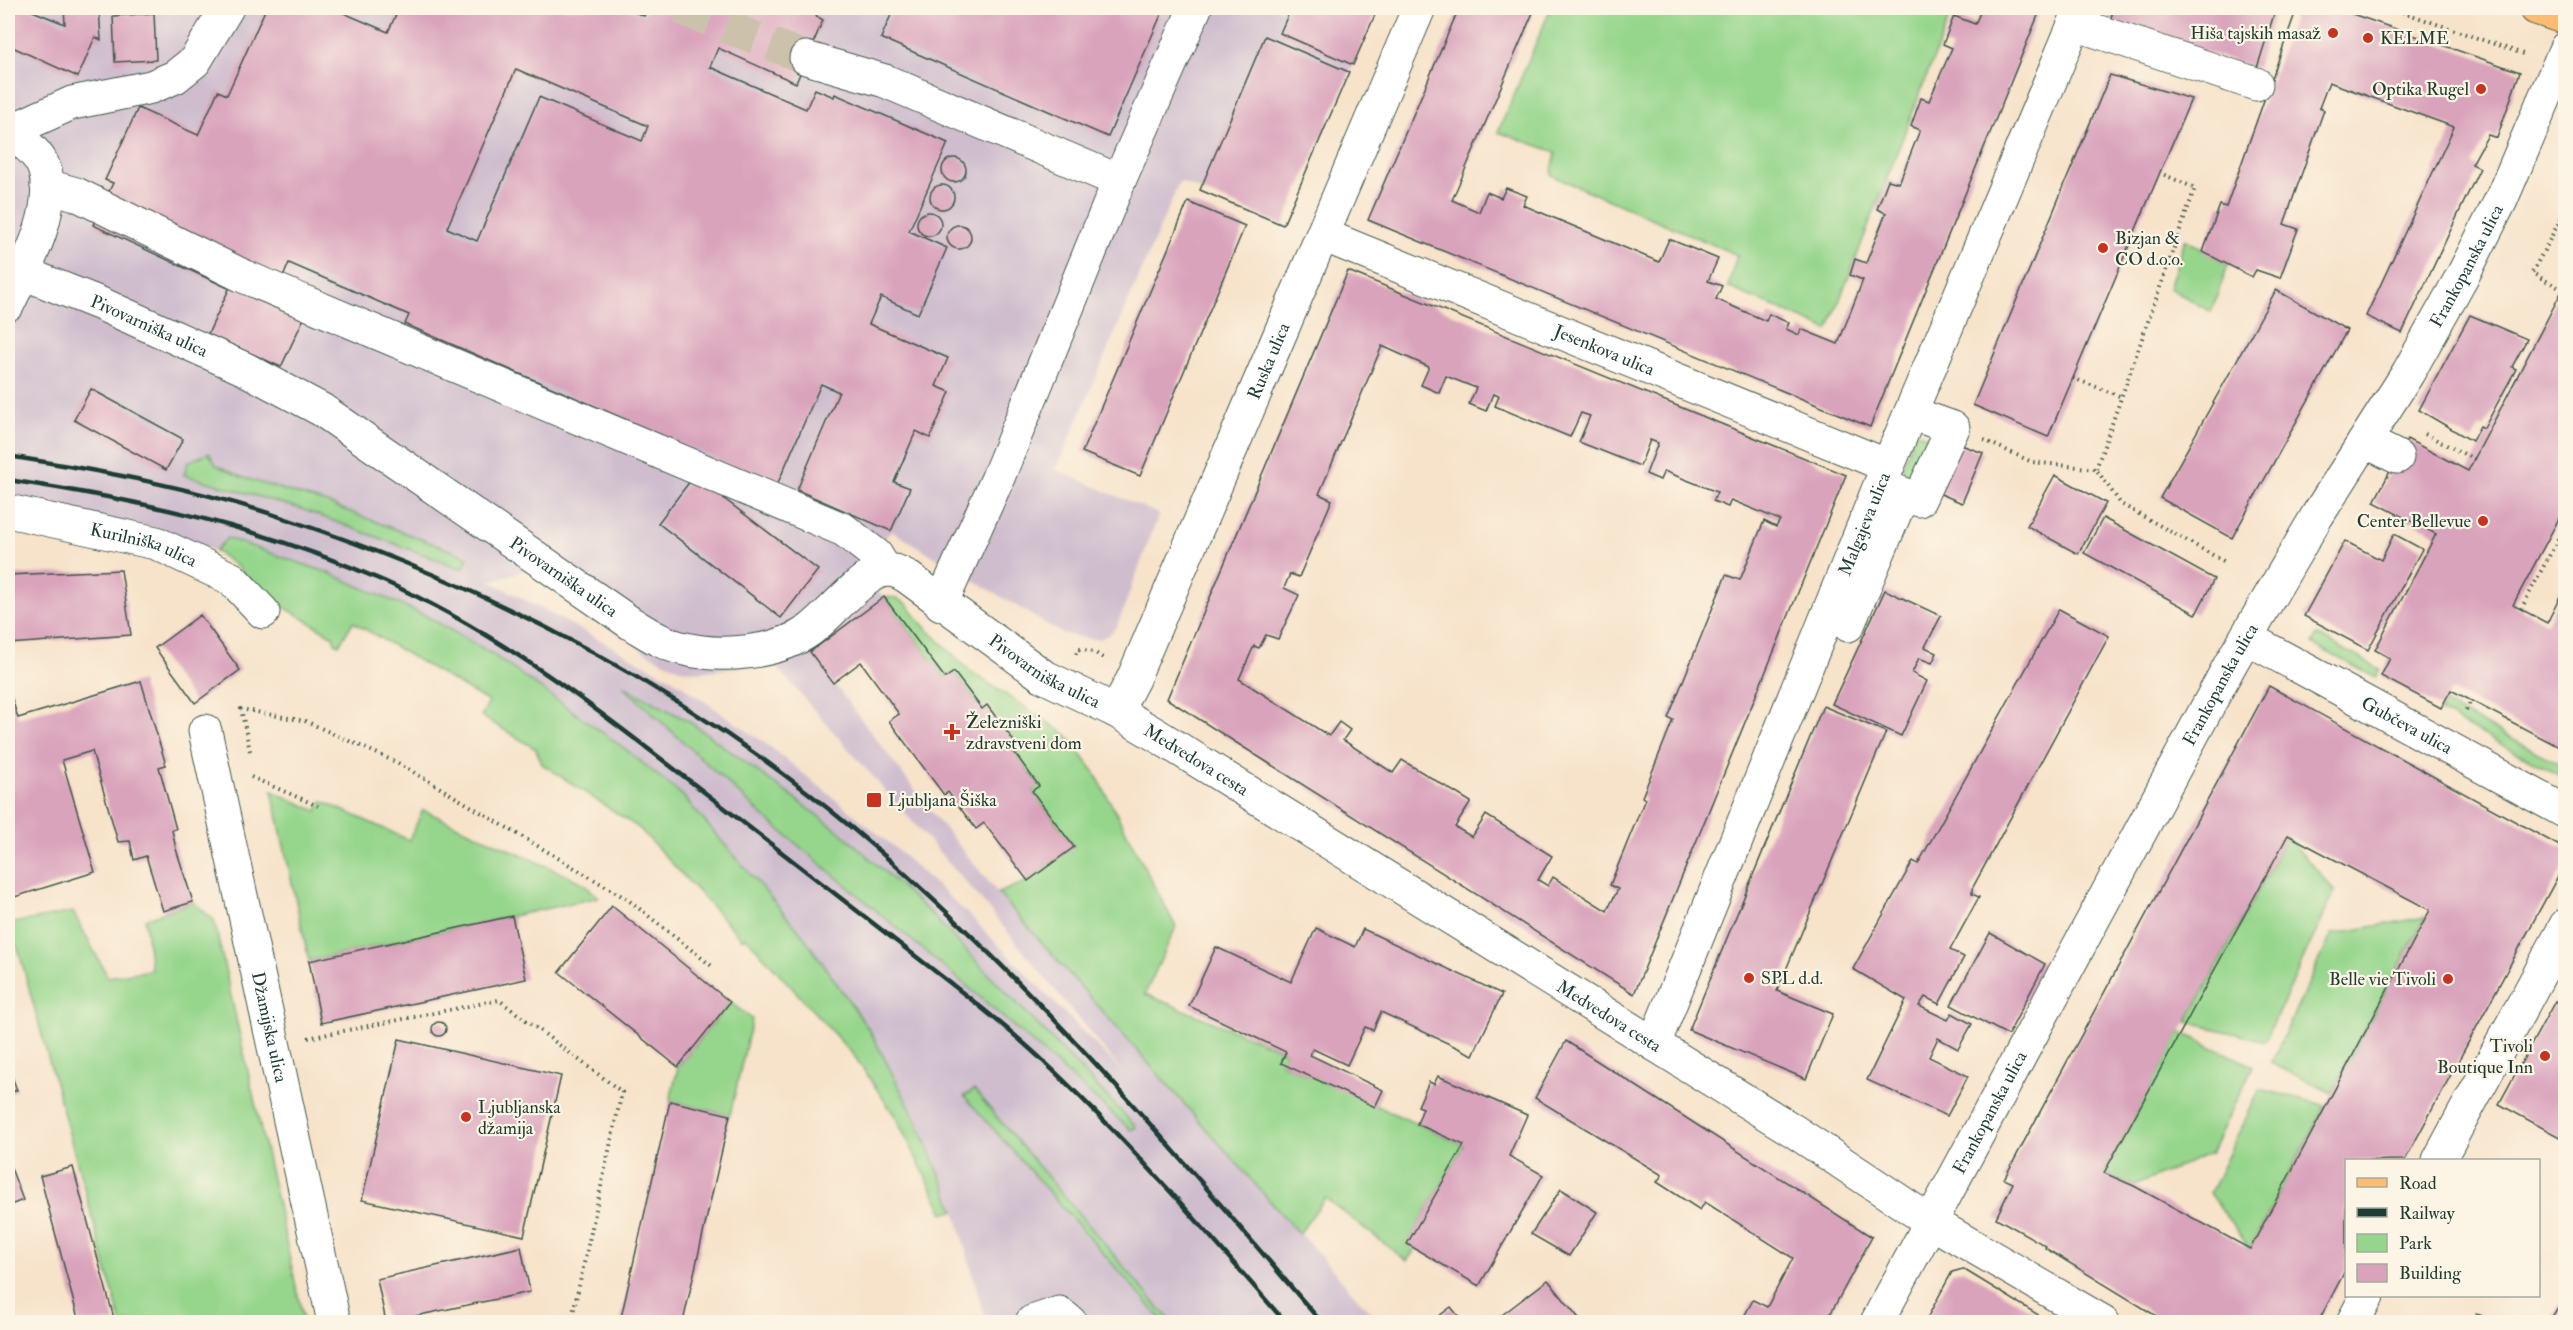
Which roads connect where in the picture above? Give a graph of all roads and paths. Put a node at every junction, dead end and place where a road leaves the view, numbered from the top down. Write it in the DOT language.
graph roads {
  1 [pos="227,8"];
  2 [pos="1196,8"];
  3 [pos="1419,8"];
  4 [pos="2391,8"];
  5 [pos="2536,8"];
  6 [pos="2078,16"];
  7 [pos="2565,18"];
  8 [pos="2551,54"];
  9 [pos="807,58"];
  10 [pos="2256,84"];
  11 [pos="8,132"];
  12 [pos="2160,173"];
  13 [pos="1119,181"];
  14 [pos="47,186"];
  15 [pos="2565,209"];
  16 [pos="1323,235"];
  17 [pos="11,287"];
  18 [pos="2563,290"];
  19 [pos="2073,378"];
  20 [pos="2122,397"];
  21 [pos="1911,413"];
  22 [pos="2415,429"];
  23 [pos="1980,439"];
  24 [pos="2365,441"];
  25 [pos="2397,457"];
  26 [pos="2474,459"];
  27 [pos="2096,469"];
  28 [pos="1890,482"];
  29 [pos="8,511"];
  30 [pos="2565,524"];
  31 [pos="2227,563"];
  32 [pos="885,570"];
  33 [pos="941,604"];
  34 [pos="2521,609"];
  35 [pos="263,612"];
  36 [pos="2247,638"];
  37 [pos="1817,698"];
  38 [pos="2471,701"];
  39 [pos="2466,710"];
  40 [pos="1116,711"];
  41 [pos="205,731"];
  42 [pos="250,751"];
  43 [pos="279,788"];
  44 [pos="318,806"];
  45 [pos="2565,812"];
  46 [pos="2565,925"];
  47 [pos="712,967"];
  48 [pos="1654,1044"];
  49 [pos="274,1046"];
  50 [pos="2440,1159"];
  51 [pos="1931,1222"];
  52 [pos="2366,1297"];
  53 [pos="334,1323"];
  54 [pos="571,1323"];
  55 [pos="1032,1323"];
  56 [pos="1070,1323"];
  57 [pos="1877,1323"];
  58 [pos="2103,1323"];
  59 [pos="2353,1323"];
  1 -- 11 [label="street"];
  2 -- 13 [label="street"];
  3 -- 16 [label="street, Ruska ulica"];
  4 -- 8 [label="path"];
  5 -- 7 [label="main road"];
  6 -- 10 [label="street"];
  6 -- 21 [label="street, Malgajeva ulica"];
  8 -- 24 [label="street, Frankopanska ulica"];
  9 -- 13 [label="street"];
  11 -- 14 [label="street"];
  12 -- 20 [label="path"];
  13 -- 33 [label="street"];
  14 -- 17 [label="street"];
  14 -- 32 [label="street"];
  15 -- 18 [label="path"];
  16 -- 28 [label="street, Jesenkova ulica"];
  16 -- 40 [label="street, Ruska ulica"];
  17 -- 32 [label="street, Pivovarniška ulica"];
  19 -- 20 [label="path"];
  20 -- 27 [label="path"];
  21 -- 28 [label="street, Malgajeva ulica"];
  21 -- 28 [label="street"];
  22 -- 26 [label="path"];
  23 -- 27 [label="path"];
  24 -- 25 [label="street"];
  24 -- 36 [label="street, Frankopanska ulica"];
  27 -- 31 [label="path"];
  28 -- 37 [label="street"];
  28 -- 48 [label="street, Malgajeva ulica"];
  29 -- 35 [label="street, Kurilniška ulica"];
  30 -- 34 [label="path"];
  32 -- 33 [label="street, Pivovarniška ulica"];
  33 -- 40 [label="street, Pivovarniška ulica"];
  36 -- 45 [label="street, Gubčeva ulica"];
  36 -- 51 [label="street, Frankopanska ulica"];
  38 -- 39 [label="path"];
  40 -- 48 [label="street, Medvedova cesta"];
  41 -- 49 [label="street, Džamijska ulica"];
  42 -- 47 [label="path"];
  43 -- 44 [label="path"];
  46 -- 50 [label="street"];
  48 -- 51 [label="street, Medvedova cesta"];
  49 -- 53 [label="street, Džamijska ulica"];
  49 -- 54 [label="path"];
  51 -- 57 [label="street, Frankopanska ulica"];
  51 -- 58 [label="street, Medvedova cesta"];
  52 -- 59 [label="street"];
  55 -- 56 [label="street"];
}
